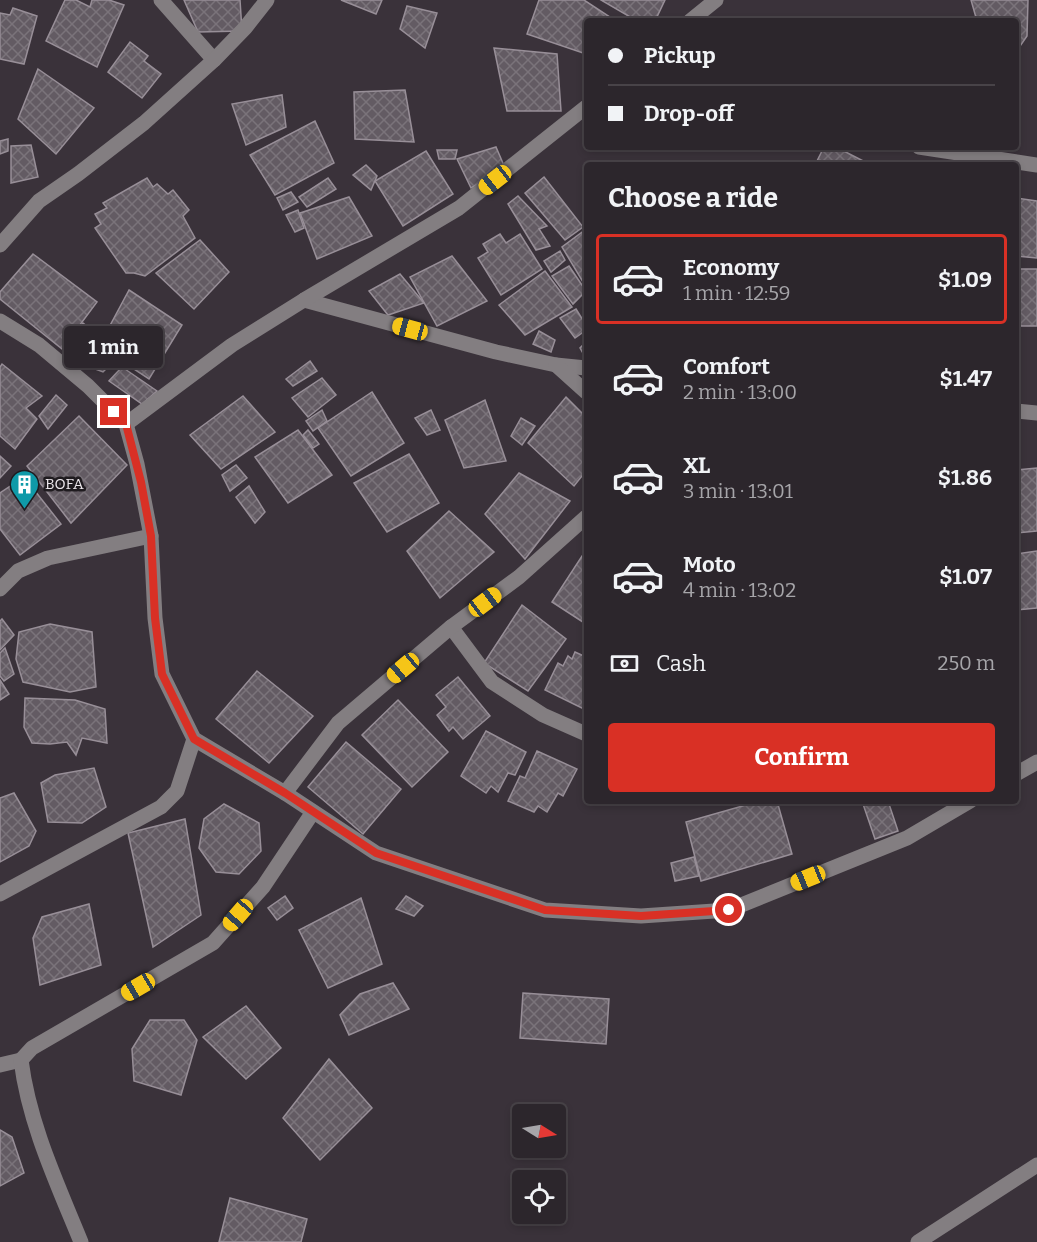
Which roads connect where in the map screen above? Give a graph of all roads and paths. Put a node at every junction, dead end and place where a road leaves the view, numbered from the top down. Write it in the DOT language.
graph roads {
  1 [pos="161,0"];
  2 [pos="267,0"];
  3 [pos="716,0"];
  4 [pos="694,18"];
  5 [pos="214,60"];
  6 [pos="584,109"];
  7 [pos="939,150"];
  8 [pos="1017,162"];
  9 [pos="1019,162"];
  10 [pos="1037,165"];
  11 [pos="0,245"];
  12 [pos="304,300"];
  13 [pos="0,321"];
  14 [pos="556,365"];
  15 [pos="584,368"];
  16 [pos="584,390"];
  17 [pos="1019,411"];
  18 [pos="1037,413"];
  19 [pos="126,424"];
  20 [pos="584,520"];
  21 [pos="151,536"];
  22 [pos="0,589"];
  23 [pos="452,627"];
  24 [pos="584,733"];
  25 [pos="194,739"];
  26 [pos="1037,762"];
  27 [pos="1019,772"];
  28 [pos="285,793"];
  29 [pos="965,804"];
  30 [pos="313,812"];
  31 [pos="0,894"];
  32 [pos="21,1060"];
  33 [pos="0,1065"];
  34 [pos="1037,1165"];
  35 [pos="81,1242"];
  36 [pos="918,1242"];
  1 -- 5 [label="street"];
  2 -- 5 [label="street"];
  3 -- 4 [label="street"];
  5 -- 11 [label="street"];
  6 -- 12 [label="street"];
  7 -- 8 [label="street"];
  9 -- 10 [label="street"];
  12 -- 14 [label="street"];
  12 -- 19 [label="street"];
  13 -- 19 [label="street"];
  14 -- 15 [label="street"];
  14 -- 16 [label="street"];
  17 -- 18 [label="street"];
  19 -- 21 [label="street"];
  20 -- 23 [label="street"];
  21 -- 22 [label="street"];
  21 -- 25 [label="street"];
  23 -- 24 [label="street"];
  23 -- 28 [label="street"];
  25 -- 28 [label="street"];
  25 -- 31 [label="street"];
  26 -- 27 [label="street"];
  28 -- 30 [label="street"];
  29 -- 30 [label="street"];
  30 -- 32 [label="street"];
  32 -- 33 [label="street"];
  32 -- 35 [label="street"];
  34 -- 36 [label="street"];
}
